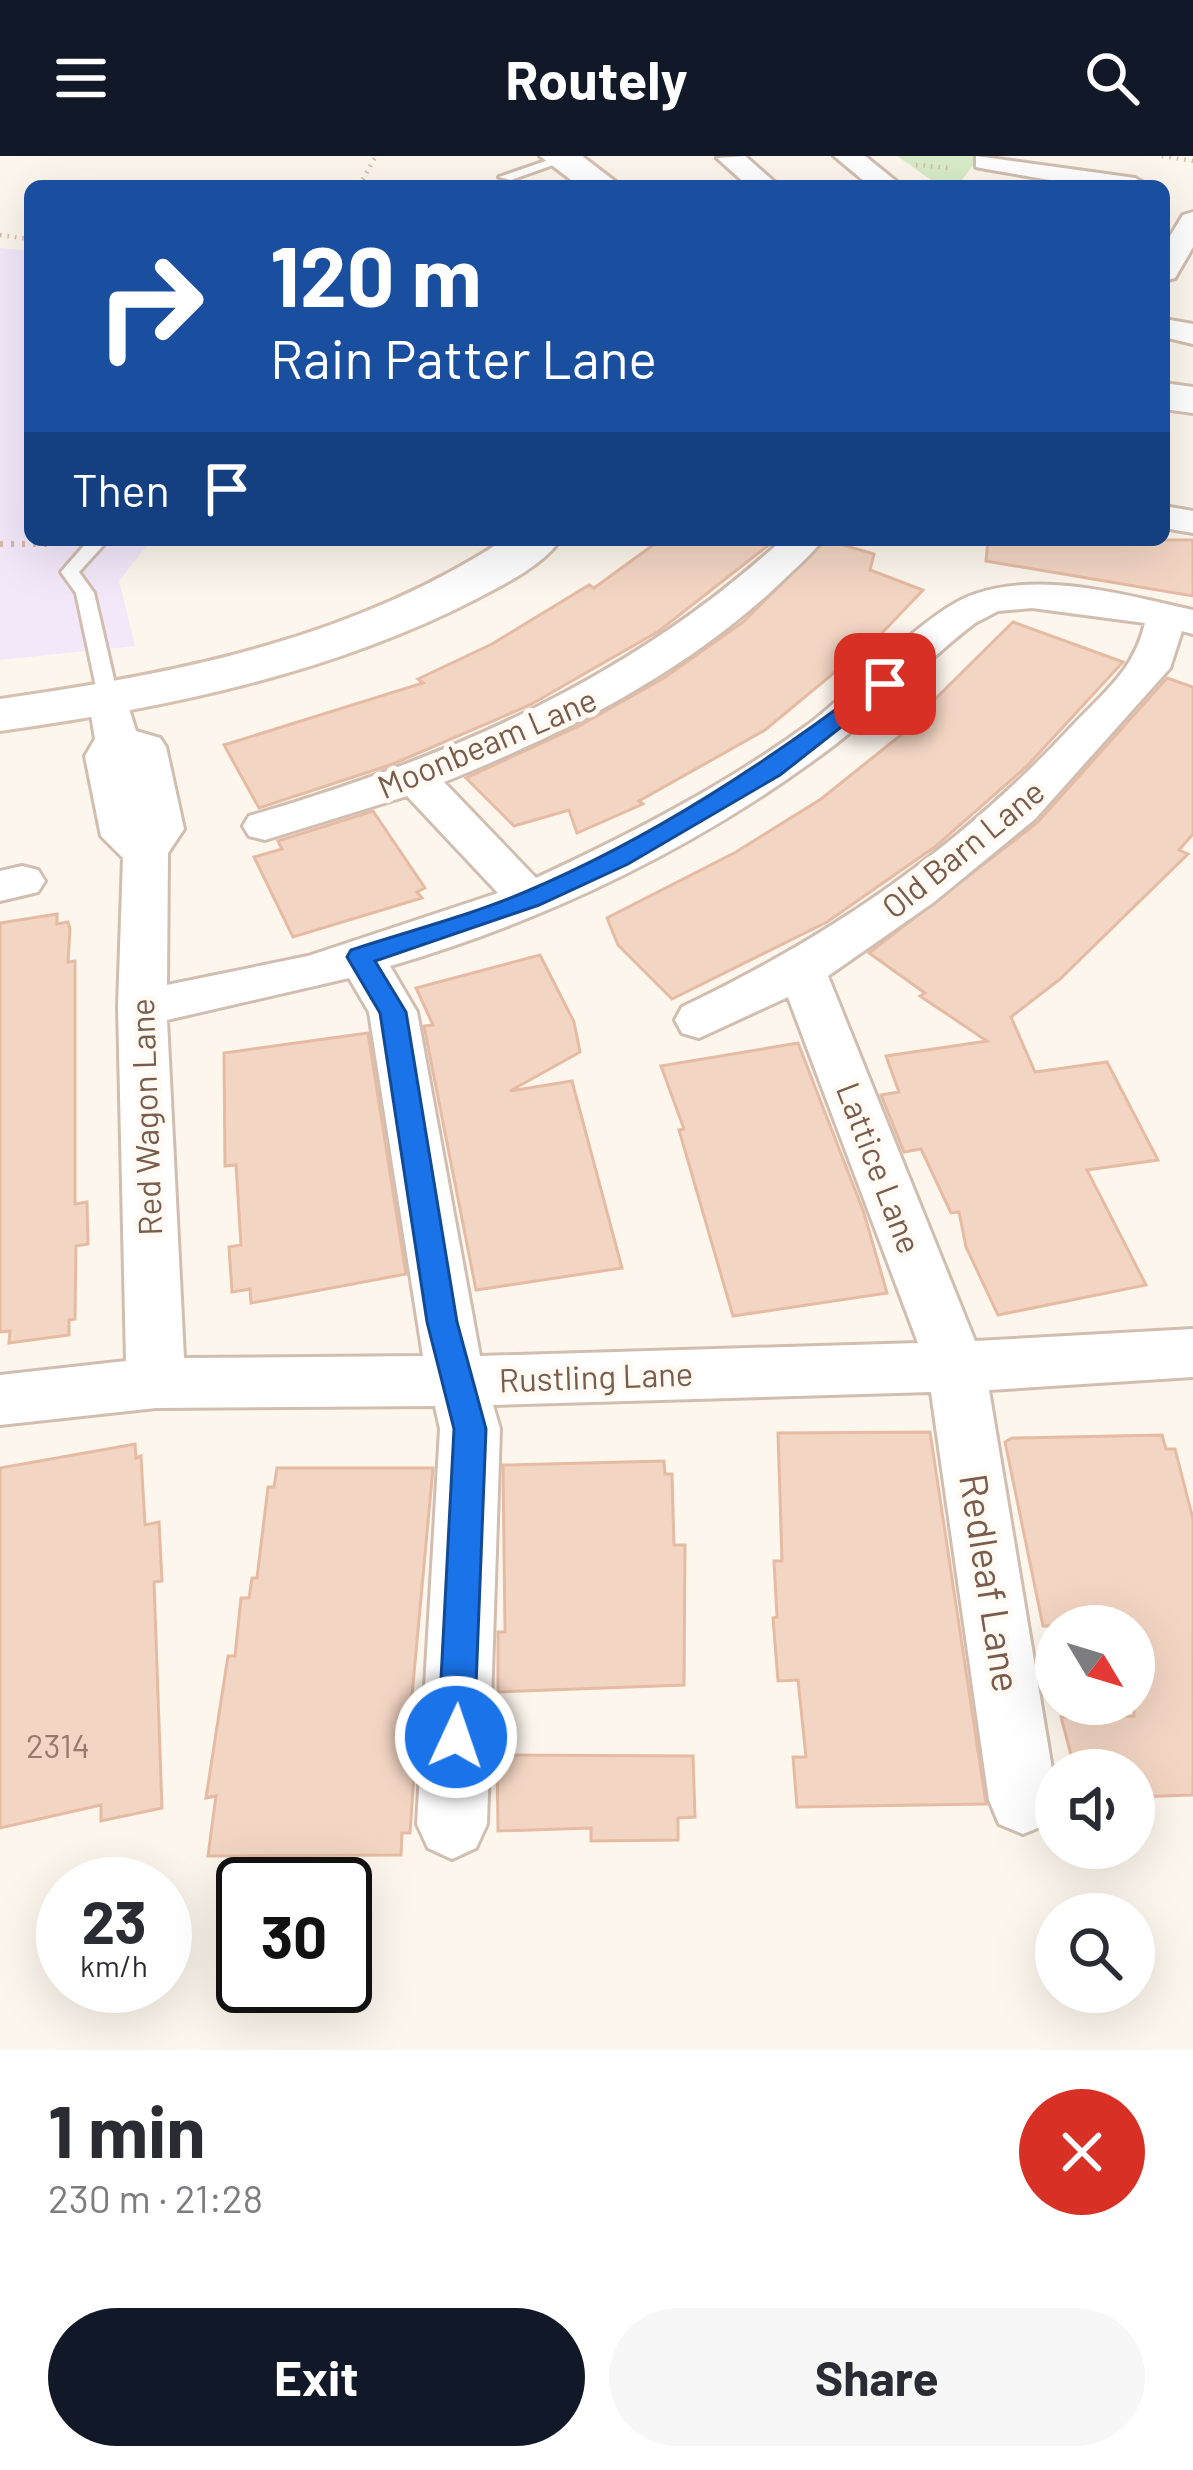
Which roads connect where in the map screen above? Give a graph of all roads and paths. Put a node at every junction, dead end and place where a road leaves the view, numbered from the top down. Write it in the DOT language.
graph roads {
  1 [pos="848,156"];
  2 [pos="904,156"];
  3 [pos="1162,156"];
  4 [pos="565,157"];
  5 [pos="731,158"];
  6 [pos="986,160"];
  7 [pos="1193,163"];
  8 [pos="506,177"];
  9 [pos="595,180"];
  10 [pos="758,180"];
  11 [pos="880,180"];
  12 [pos="946,180"];
  13 [pos="1101,180"];
  14 [pos="1193,221"];
  15 [pos="1172,265"];
  16 [pos="94,546"];
  17 [pos="525,546"];
  18 [pos="798,546"];
  19 [pos="1180,619"];
  20 [pos="0,715"];
  21 [pos="113,720"];
  22 [pos="415,778"];
  23 [pos="265,826"];
  24 [pos="530,899"];
  25 [pos="360,957"];
  26 [pos="802,970"];
  27 [pos="142,1006"];
  28 [pos="699,1020"];
  29 [pos="1193,1353"];
  30 [pos="956,1367"];
  31 [pos="461,1381"];
  32 [pos="156,1382"];
  33 [pos="0,1400"];
  34 [pos="1023,1800"];
  35 [pos="452,1825"];
  1 -- 11 [label="street"];
  2 -- 12 [label="path"];
  3 -- 7 [label="path"];
  4 -- 8 [label="lane"];
  4 -- 9 [label="street"];
  5 -- 10 [label="street"];
  6 -- 13 [label="street"];
  14 -- 15 [label="street"];
  16 -- 21 [label="lane"];
  17 -- 21 [label="street"];
  18 -- 22 [label="street, Moonbeam Lane"];
  19 -- 24 [label="street"];
  19 -- 26 [label="street, Old Barn Lane"];
  20 -- 21 [label="street"];
  21 -- 27 [label="street, Red Wagon Lane"];
  22 -- 23 [label="street, Moonbeam Lane"];
  22 -- 24 [label="street"];
  24 -- 25 [label="street"];
  25 -- 27 [label="street"];
  25 -- 31 [label="street"];
  26 -- 28 [label="street, Old Barn Lane"];
  26 -- 30 [label="street, Lattice Lane"];
  27 -- 32 [label="street, Red Wagon Lane"];
  29 -- 30 [label="street, Rustling Lane"];
  30 -- 31 [label="street, Rustling Lane"];
  30 -- 34 [label="street, Redleaf Lane"];
  31 -- 32 [label="street, Rustling Lane"];
  31 -- 35 [label="street"];
  32 -- 33 [label="street, Rustling Lane"];
}
